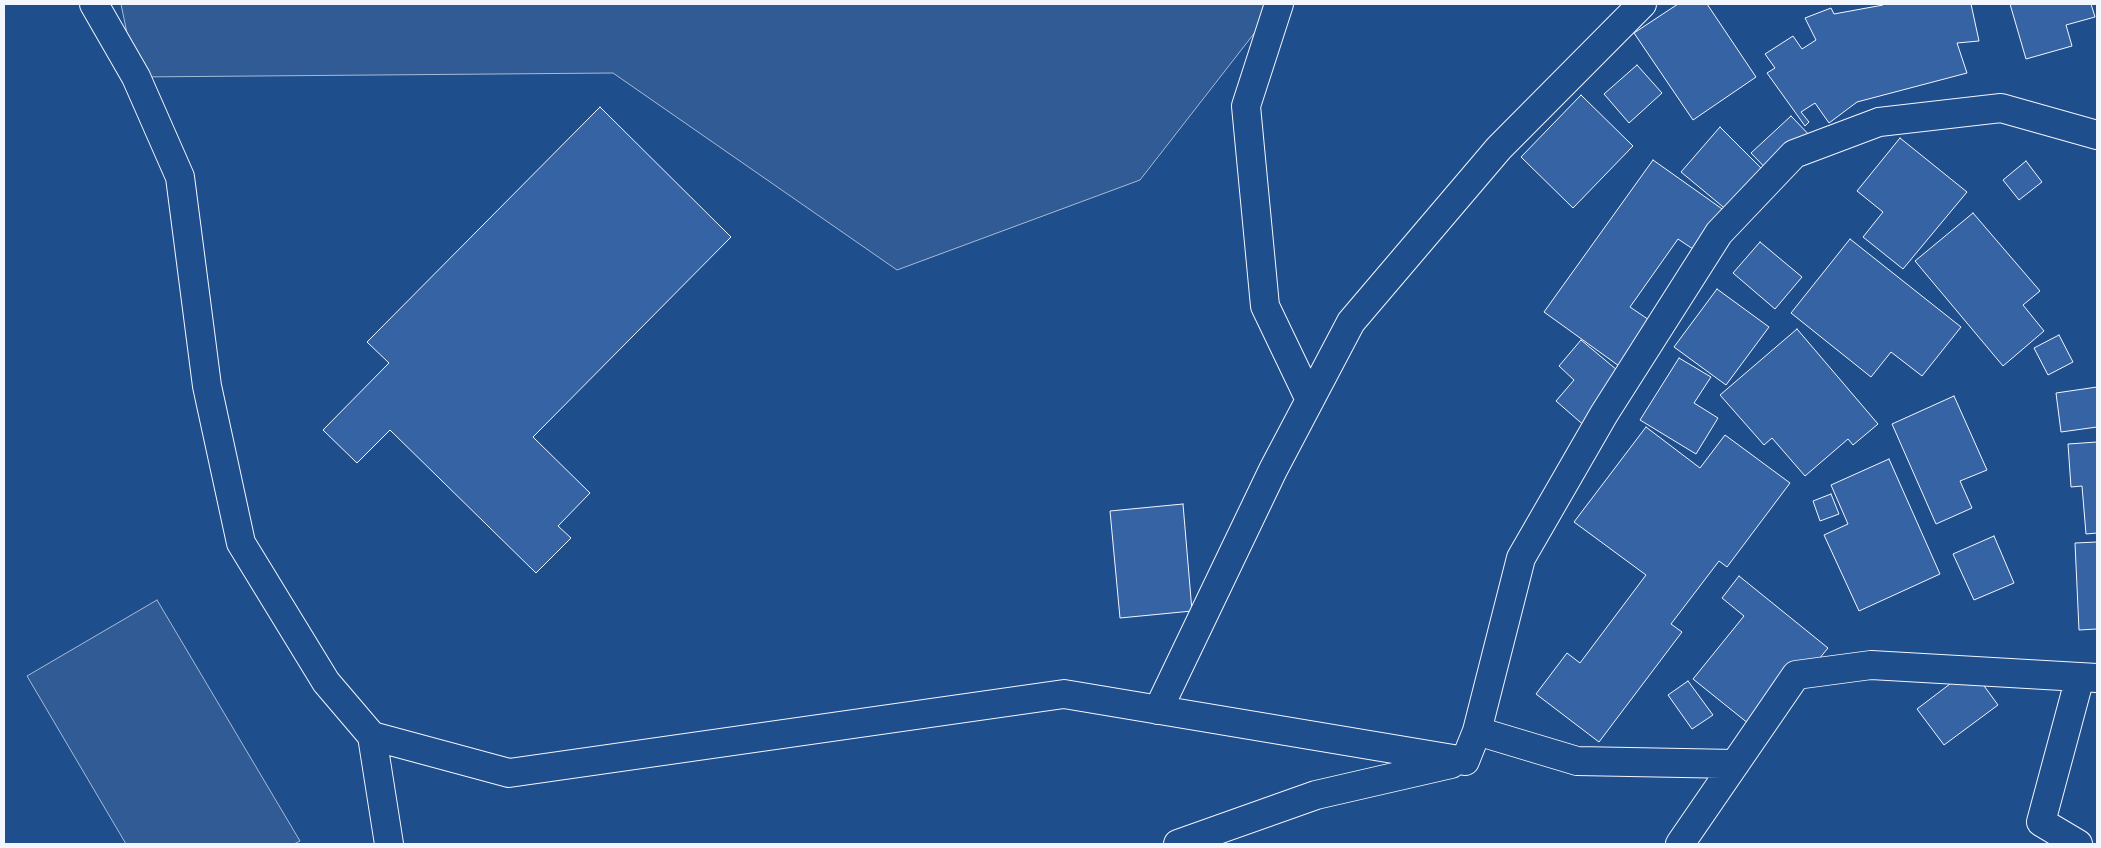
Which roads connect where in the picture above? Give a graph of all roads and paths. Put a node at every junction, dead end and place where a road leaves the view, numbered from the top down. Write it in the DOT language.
graph roads {
  1 [pos="94,4"];
  2 [pos="1279,4"];
  3 [pos="1642,4"];
  4 [pos="2097,135"];
  5 [pos="1310,400"];
  6 [pos="2089,678"];
  7 [pos="1158,710"];
  8 [pos="1477,731"];
  9 [pos="372,736"];
  10 [pos="1465,761"];
  11 [pos="1735,764"];
  12 [pos="389,844"];
  13 [pos="1178,844"];
  14 [pos="1680,844"];
  15 [pos="2078,844"];
  1 -- 9 [label="street"];
  2 -- 5 [label="street"];
  3 -- 5 [label="street"];
  4 -- 8 [label="street"];
  5 -- 7 [label="street"];
  6 -- 11 [label="street"];
  6 -- 15 [label="street"];
  7 -- 9 [label="street"];
  7 -- 10 [label="street"];
  8 -- 10 [label="street"];
  8 -- 11 [label="street"];
  9 -- 12 [label="street"];
  10 -- 13 [label="street"];
  11 -- 14 [label="street"];
}
